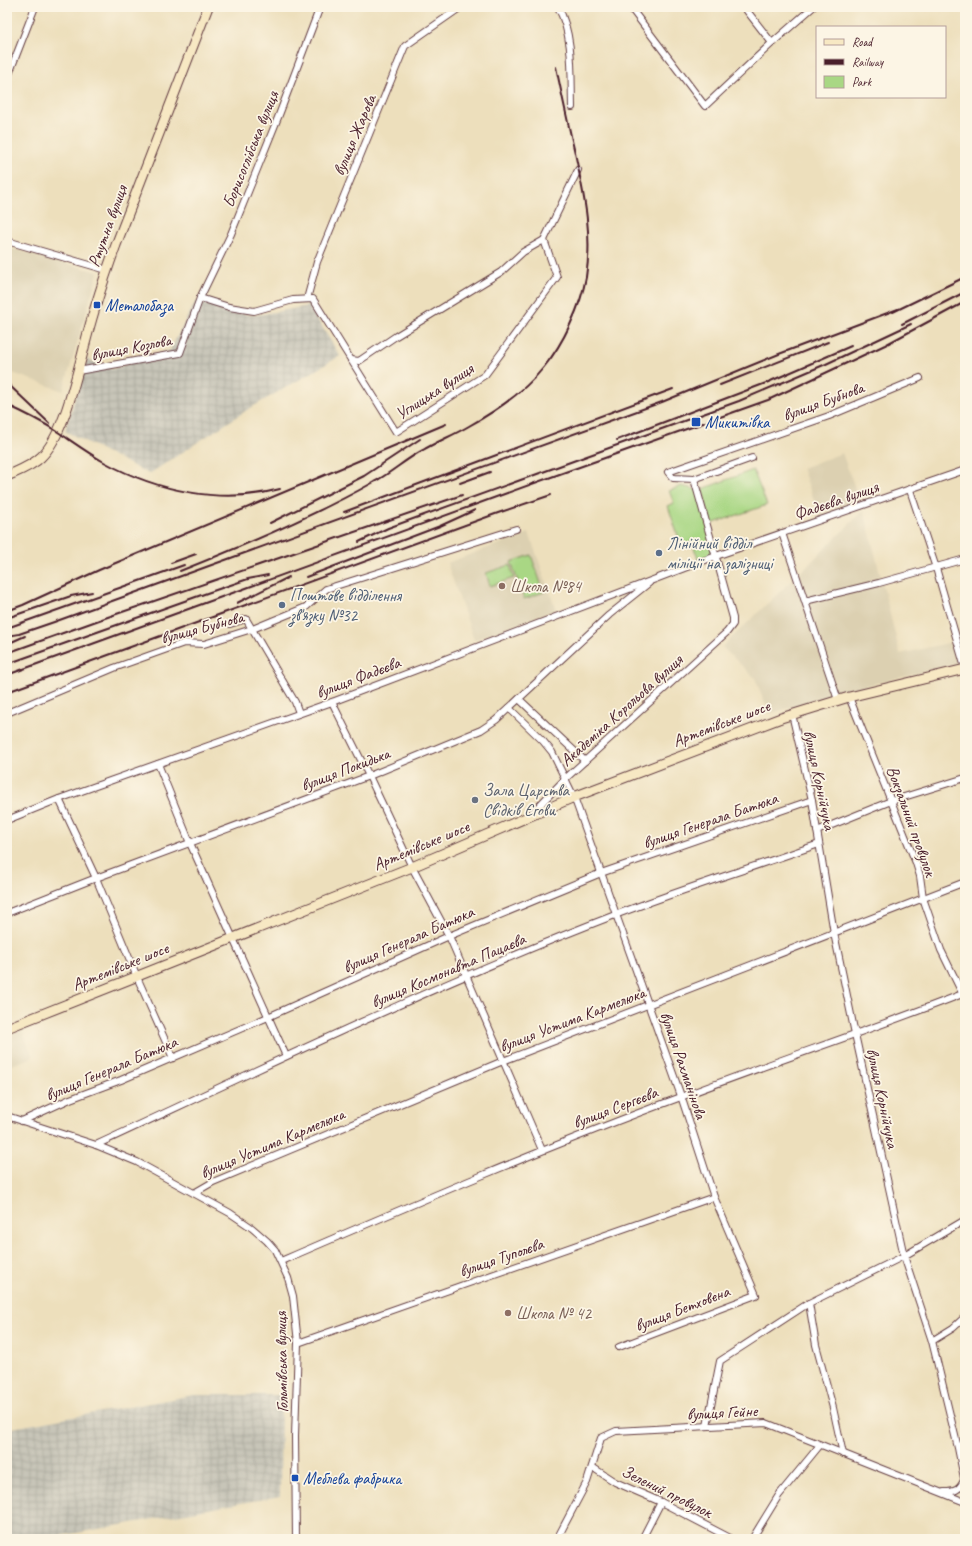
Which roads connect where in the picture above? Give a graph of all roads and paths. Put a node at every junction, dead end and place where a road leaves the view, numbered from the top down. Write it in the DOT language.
graph roads {
  1 [pos="35,7"];
  2 [pos="208,7"];
  3 [pos="320,7"];
  4 [pos="462,7"];
  5 [pos="558,7"];
  6 [pos="630,7"];
  7 [pos="744,7"];
  8 [pos="813,7"];
  9 [pos="772,43"];
  10 [pos="7,79"];
  11 [pos="572,107"];
  12 [pos="578,170"];
  13 [pos="7,240"];
  14 [pos="544,240"];
  15 [pos="107,270"];
  16 [pos="200,298"];
  17 [pos="310,299"];
  18 [pos="351,360"];
  19 [pos="78,371"];
  20 [pos="920,378"];
  21 [pos="752,458"];
  22 [pos="965,470"];
  23 [pos="7,476"];
  24 [pos="694,479"];
  25 [pos="910,490"];
  26 [pos="516,530"];
  27 [pos="782,533"];
  28 [pos="716,556"];
  29 [pos="965,559"];
  30 [pos="936,568"];
  31 [pos="652,581"];
  32 [pos="805,601"];
  33 [pos="230,624"];
  34 [pos="251,629"];
  35 [pos="965,669"];
  36 [pos="849,697"];
  37 [pos="519,699"];
  38 [pos="838,700"];
  39 [pos="332,702"];
  40 [pos="509,708"];
  41 [pos="7,713"];
  42 [pos="299,714"];
  43 [pos="792,714"];
  44 [pos="584,762"];
  45 [pos="158,764"];
  46 [pos="369,776"];
  47 [pos="965,778"];
  48 [pos="565,779"];
  49 [pos="574,797"];
  50 [pos="59,799"];
  51 [pos="812,800"];
  52 [pos="891,801"];
  53 [pos="528,817"];
  54 [pos="7,820"];
  55 [pos="817,831"];
  56 [pos="190,842"];
  57 [pos="819,844"];
  58 [pos="412,867"];
  59 [pos="601,873"];
  60 [pos="96,878"];
  61 [pos="965,882"];
  62 [pos="923,898"];
  63 [pos="7,913"];
  64 [pos="615,915"];
  65 [pos="834,933"];
  66 [pos="449,936"];
  67 [pos="232,939"];
  68 [pos="467,976"];
  69 [pos="137,977"];
  70 [pos="964,995"];
  71 [pos="649,1004"];
  72 [pos="268,1017"];
  73 [pos="7,1028"];
  74 [pos="855,1034"];
  75 [pos="286,1056"];
  76 [pos="173,1058"];
  77 [pos="503,1061"];
  78 [pos="681,1096"];
  79 [pos="7,1116"];
  80 [pos="22,1121"];
  81 [pos="96,1144"];
  82 [pos="542,1150"];
  83 [pos="194,1193"];
  84 [pos="714,1197"];
  85 [pos="965,1220"];
  86 [pos="904,1256"];
  87 [pos="280,1261"];
  88 [pos="756,1295"];
  89 [pos="809,1303"];
  90 [pos="965,1317"];
  91 [pos="932,1341"];
  92 [pos="298,1343"];
  93 [pos="619,1347"];
  94 [pos="707,1426"];
  95 [pos="820,1444"];
  96 [pos="965,1446"];
  97 [pos="958,1448"];
  98 [pos="843,1454"];
  99 [pos="592,1466"];
  100 [pos="965,1481"];
  101 [pos="938,1492"];
  102 [pos="661,1502"];
  103 [pos="965,1502"];
  104 [pos="296,1539"];
  105 [pos="557,1539"];
  106 [pos="642,1539"];
  107 [pos="732,1539"];
  108 [pos="752,1539"];
  1 -- 10 [label="street"];
  2 -- 15 [label="main road, Ртутна вулиця"];
  3 -- 16 [label="street, Борисоглібська вулиця"];
  4 -- 17 [label="street, вулиця Жарова"];
  5 -- 11 [label="street"];
  6 -- 9 [label="street"];
  7 -- 9 [label="street"];
  8 -- 9 [label="street"];
  12 -- 14 [label="street"];
  13 -- 15 [label="street"];
  14 -- 18 [label="street"];
  14 -- 18 [label="street, Углицька вулиця"];
  15 -- 19 [label="main road, Ртутна вулиця"];
  16 -- 17 [label="street"];
  16 -- 19 [label="street, вулиця Козлова"];
  17 -- 18 [label="street, Углицька вулиця"];
  19 -- 23 [label="main road, Ртутна вулиця"];
  20 -- 24 [label="street, вулиця Бубнова"];
  21 -- 24 [label="street"];
  22 -- 25 [label="street, Фадєєва вулиця"];
  24 -- 28 [label="street"];
  25 -- 27 [label="street, Фадєєва вулиця"];
  25 -- 30 [label="street"];
  26 -- 34 [label="street, вулиця Бубнова"];
  27 -- 28 [label="street, Фадєєва вулиця"];
  27 -- 32 [label="street"];
  28 -- 31 [label="street, вулиця Фадєєва"];
  28 -- 44 [label="street, Академіка Корольова вулиця"];
  29 -- 30 [label="street"];
  30 -- 32 [label="street"];
  30 -- 35 [label="street"];
  31 -- 37 [label="street, вулиця Покидька"];
  31 -- 39 [label="street, вулиця Фадєєва"];
  32 -- 38 [label="street"];
  33 -- 34 [label="street"];
  34 -- 41 [label="street, вулиця Бубнова"];
  34 -- 42 [label="street"];
  35 -- 36 [label="main road, Артемівське шосе"];
  36 -- 38 [label="main road, Артемівське шосе"];
  36 -- 52 [label="street, Вокзальний провулок"];
  37 -- 40 [label="street, вулиця Покидька"];
  37 -- 44 [label="street"];
  38 -- 43 [label="main road, Артемівське шосе"];
  39 -- 42 [label="street, вулиця Фадєєва"];
  39 -- 46 [label="street"];
  40 -- 46 [label="street, вулиця Покидька"];
  40 -- 48 [label="street, вулиця Рахманінова"];
  42 -- 45 [label="street, вулиця Фадєєва"];
  43 -- 49 [label="main road, Артемівське шосе"];
  43 -- 51 [label="street, вулиця Корнійчука"];
  44 -- 48 [label="street, Академіка Корольова вулиця"];
  45 -- 50 [label="street, вулиця Фадєєва"];
  45 -- 56 [label="street"];
  46 -- 56 [label="street, вулиця Покидька"];
  46 -- 58 [label="street"];
  47 -- 52 [label="street"];
  48 -- 49 [label="street, вулиця Рахманінова"];
  48 -- 53 [label="street, Академіка Корольова вулиця"];
  49 -- 53 [label="main road, Артемівське шосе"];
  49 -- 59 [label="street, вулиця Рахманінова"];
  50 -- 54 [label="street, вулиця Фадєєва"];
  50 -- 60 [label="street"];
  51 -- 55 [label="street, вулиця Корнійчука"];
  51 -- 59 [label="street, вулиця Генерала Батюка"];
  52 -- 55 [label="street"];
  52 -- 62 [label="street, Вокзальний провулок"];
  53 -- 58 [label="main road, Артемівське шосе"];
  55 -- 57 [label="street, вулиця Корнійчука"];
  56 -- 60 [label="street, вулиця Покидька"];
  56 -- 67 [label="street"];
  57 -- 64 [label="street, вулиця Космонавта Пацаєва"];
  57 -- 65 [label="street, вулиця Корнійчука"];
  58 -- 66 [label="street"];
  58 -- 67 [label="main road, Артемівське шосе"];
  59 -- 64 [label="street, вулиця Рахманінова"];
  59 -- 66 [label="street, вулиця Генерала Батюка"];
  60 -- 63 [label="street, вулиця Покидька"];
  60 -- 69 [label="street"];
  61 -- 62 [label="street, вулиця Устима Кармелюка"];
  62 -- 65 [label="street, вулиця Устима Кармелюка"];
  62 -- 70 [label="street, Вокзальний провулок"];
  64 -- 68 [label="street, вулиця Космонавта Пацаєва"];
  64 -- 71 [label="street, вулиця Рахманінова"];
  65 -- 71 [label="street, вулиця Устима Кармелюка"];
  65 -- 74 [label="street, вулиця Корнійчука"];
  66 -- 68 [label="street"];
  66 -- 72 [label="street, вулиця Генерала Батюка"];
  67 -- 69 [label="main road, Артемівське шосе"];
  67 -- 72 [label="street"];
  68 -- 75 [label="street, вулиця Космонавта Пацаєва"];
  68 -- 77 [label="street"];
  69 -- 73 [label="main road, Артемівське шосе"];
  69 -- 76 [label="street"];
  70 -- 74 [label="street, вулиця Сергєєва"];
  71 -- 77 [label="street, вулиця Устима Кармелюка"];
  71 -- 78 [label="street, вулиця Рахманінова"];
  72 -- 75 [label="street"];
  72 -- 76 [label="street, вулиця Генерала Батюка"];
  74 -- 78 [label="street, вулиця Сергєєва"];
  74 -- 86 [label="street, вулиця Корнійчука"];
  75 -- 81 [label="street, вулиця Космонавта Пацаєва"];
  76 -- 80 [label="street, вулиця Генерала Батюка"];
  77 -- 82 [label="street"];
  77 -- 83 [label="street, вулиця Устима Кармелюка"];
  78 -- 82 [label="street, вулиця Сергєєва"];
  78 -- 84 [label="street, вулиця Рахманінова"];
  79 -- 80 [label="street, Гольмівська вулиця"];
  80 -- 81 [label="street, Гольмівська вулиця"];
  81 -- 83 [label="street, Гольмівська вулиця"];
  82 -- 87 [label="street, вулиця Сергєєва"];
  83 -- 87 [label="street, Гольмівська вулиця"];
  84 -- 88 [label="street, вулиця Рахманінова"];
  84 -- 92 [label="street, вулиця Туполєва"];
  85 -- 86 [label="street"];
  86 -- 89 [label="street"];
  86 -- 91 [label="street, вулиця Корнійчука"];
  87 -- 92 [label="street, Гольмівська вулиця"];
  88 -- 93 [label="street, вулиця Бетховена"];
  89 -- 94 [label="street"];
  89 -- 98 [label="street"];
  90 -- 91 [label="street"];
  91 -- 97 [label="street, вулиця Корнійчука"];
  92 -- 104 [label="street, Гольмівська вулиця"];
  94 -- 95 [label="street, вулиця Гейне"];
  94 -- 99 [label="street, вулиця Гейне"];
  95 -- 98 [label="street, вулиця Гейне"];
  95 -- 108 [label="street"];
  96 -- 97 [label="street"];
  97 -- 100 [label="street, вулиця Корнійчука"];
  98 -- 101 [label="street, вулиця Гейне"];
  99 -- 102 [label="street, Зелений провулок"];
  99 -- 105 [label="street, вулиця Гейне"];
  100 -- 101 [label="street"];
  101 -- 103 [label="street, вулиця Гейне"];
  102 -- 106 [label="street"];
  102 -- 107 [label="street, Зелений провулок"];
}
